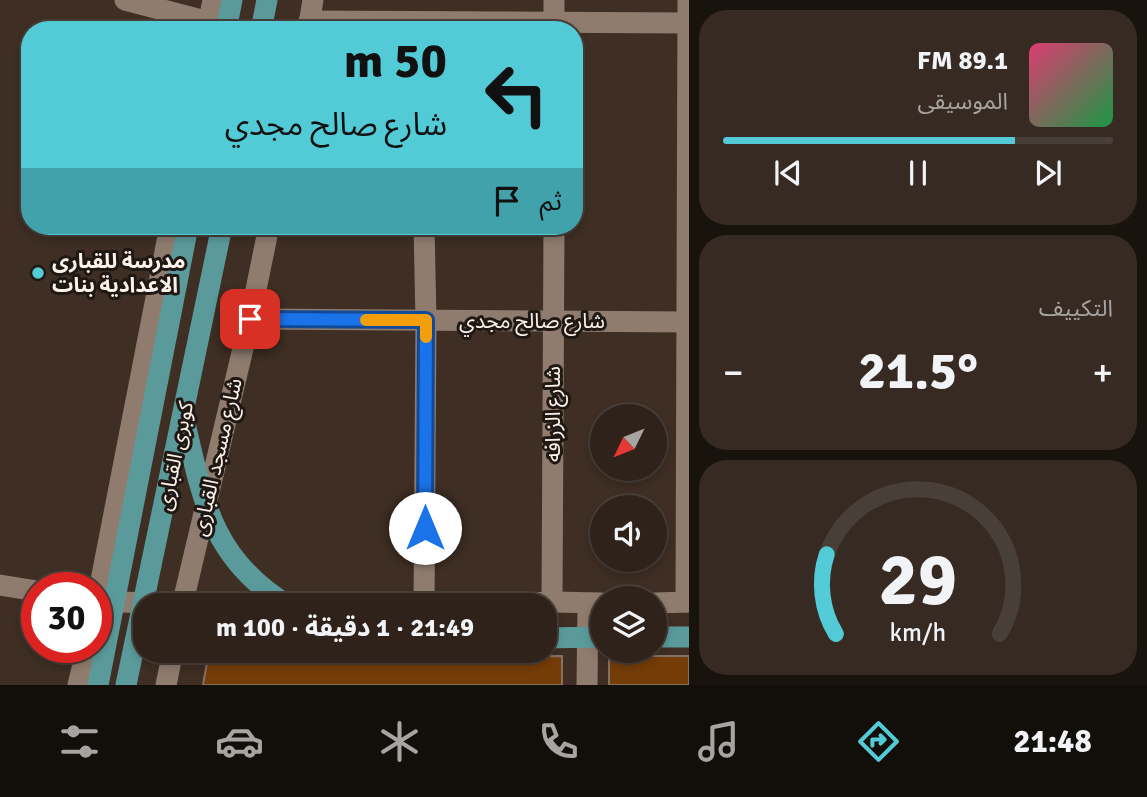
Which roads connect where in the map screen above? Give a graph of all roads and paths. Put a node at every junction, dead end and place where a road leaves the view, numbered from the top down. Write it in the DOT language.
graph roads {
  1 [pos="125,0"];
  2 [pos="213,0"];
  3 [pos="232,0"];
  4 [pos="267,0"];
  5 [pos="554,0"];
  6 [pos="688,0"];
  7 [pos="310,17"];
  8 [pos="194,21"];
  9 [pos="214,21"];
  10 [pos="218,21"];
  11 [pos="263,21"];
  12 [pos="366,21"];
  13 [pos="554,21"];
  14 [pos="688,23"];
  15 [pos="583,25"];
  16 [pos="168,235"];
  17 [pos="186,235"];
  18 [pos="220,235"];
  19 [pos="267,235"];
  20 [pos="424,235"];
  21 [pos="554,235"];
  22 [pos="250,319"];
  23 [pos="426,320"];
  24 [pos="554,321"];
  25 [pos="688,321"];
  26 [pos="183,418"];
  27 [pos="103,572"];
  28 [pos="0,585"];
  29 [pos="21,588"];
  30 [pos="185,593"];
  31 [pos="269,593"];
  32 [pos="424,593"];
  33 [pos="552,593"];
  34 [pos="557,602"];
  35 [pos="687,602"];
  36 [pos="112,603"];
  37 [pos="590,603"];
  38 [pos="667,603"];
  39 [pos="133,604"];
  40 [pos="590,637"];
  41 [pos="667,637"];
  42 [pos="688,637"];
  43 [pos="557,638"];
  44 [pos="590,654"];
  45 [pos="83,663"];
  46 [pos="171,663"];
  47 [pos="78,685"];
  48 [pos="98,685"];
  49 [pos="126,685"];
  50 [pos="166,685"];
  51 [pos="587,685"];
  1 -- 8 [label="street"];
  2 -- 9 [label="street"];
  3 -- 10 [label="main road"];
  4 -- 11 [label="main road"];
  5 -- 13 [label="street"];
  6 -- 14 [label="street"];
  7 -- 12 [label="street"];
  14 -- 15 [label="street"];
  14 -- 25 [label="street"];
  16 -- 27 [label="street"];
  17 -- 48 [label="main road, كوبرى القبارى"];
  18 -- 26 [label="main road, كوبرى القبارى"];
  19 -- 22 [label="street, شارع مسجد القبارى"];
  20 -- 23 [label="street"];
  21 -- 24 [label="street, شارع الزرافه"];
  22 -- 23 [label="street, شارع صالح مجدي"];
  22 -- 30 [label="street, شارع مسجد القبارى"];
  23 -- 24 [label="street, شارع صالح مجدي"];
  23 -- 32 [label="street"];
  24 -- 25 [label="street, شارع صالح مجدي"];
  24 -- 33 [label="street, شارع الزرافه"];
  25 -- 35 [label="street"];
  26 -- 31 [label="main road"];
  26 -- 49 [label="main road, كوبرى القبارى"];
  28 -- 29 [label="street"];
  34 -- 37 [label="street"];
  35 -- 38 [label="street"];
  36 -- 39 [label="street"];
  40 -- 43 [label="main road"];
  41 -- 42 [label="main road"];
  44 -- 51 [label="street"];
  45 -- 47 [label="street"];
  46 -- 50 [label="street"];
}
